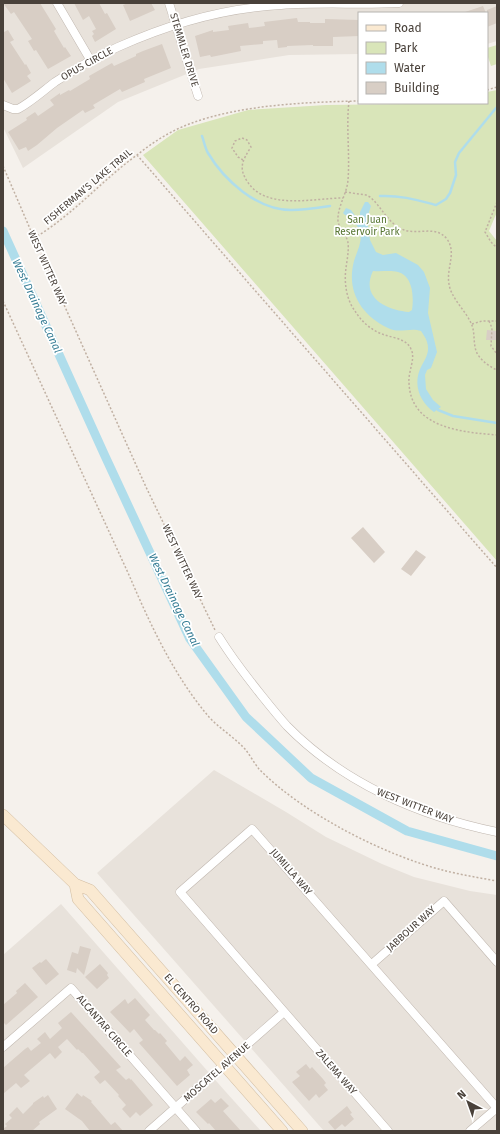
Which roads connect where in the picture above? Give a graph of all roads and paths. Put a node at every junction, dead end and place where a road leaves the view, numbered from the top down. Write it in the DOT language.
graph roads {
  1 [pos="57,3"];
  2 [pos="169,3"];
  3 [pos="312,3"];
  4 [pos="399,3"];
  5 [pos="176,24"];
  6 [pos="91,61"];
  7 [pos="198,96"];
  8 [pos="350,101"];
  9 [pos="358,101"];
  10 [pos="3,105"];
  11 [pos="137,155"];
  12 [pos="243,160"];
  13 [pos="3,166"];
  14 [pos="345,192"];
  15 [pos="343,198"];
  16 [pos="497,202"];
  17 [pos="34,238"];
  18 [pos="497,248"];
  19 [pos="3,301"];
  20 [pos="489,321"];
  21 [pos="497,321"];
  22 [pos="472,324"];
  23 [pos="497,354"];
  24 [pos="497,370"];
  25 [pos="497,435"];
  26 [pos="497,568"];
  27 [pos="219,637"];
  28 [pos="3,815"];
  29 [pos="497,832"];
  30 [pos="497,881"];
  31 [pos="75,884"];
  32 [pos="497,962"];
  33 [pos="372,964"];
  34 [pos="284,1012"];
  35 [pos="3,1047"];
  36 [pos="235,1055"];
  37 [pos="224,1065"];
  38 [pos="176,1108"];
  39 [pos="497,1108"];
  40 [pos="149,1131"];
  41 [pos="196,1131"];
  42 [pos="282,1131"];
  43 [pos="302,1131"];
  44 [pos="388,1131"];
  45 [pos="470,1131"];
  1 -- 6 [label="street"];
  2 -- 5 [label="street, STEMMLER DRIVE"];
  3 -- 4 [label="street, OPUS CIRCLE"];
  3 -- 5 [label="street, OPUS CIRCLE"];
  5 -- 6 [label="street, OPUS CIRCLE"];
  5 -- 7 [label="street, STEMMLER DRIVE"];
  6 -- 10 [label="street, OPUS CIRCLE"];
  8 -- 9 [label="path, FISHERMAN’S LAKE TRAIL"];
  8 -- 11 [label="path, FISHERMAN’S LAKE TRAIL"];
  8 -- 14 [label="path"];
  11 -- 17 [label="path, FISHERMAN’S LAKE TRAIL"];
  11 -- 26 [label="path"];
  12 -- 12 [label="path"];
  12 -- 15 [label="path"];
  13 -- 17 [label="path, WEST WITTER WAY"];
  14 -- 15 [label="path"];
  14 -- 22 [label="path"];
  15 -- 25 [label="path"];
  16 -- 18 [label="path"];
  17 -- 27 [label="path, WEST WITTER WAY"];
  19 -- 30 [label="path"];
  20 -- 21 [label="path"];
  20 -- 22 [label="path"];
  20 -- 23 [label="path"];
  22 -- 24 [label="path"];
  27 -- 29 [label="street, WEST WITTER WAY"];
  28 -- 31 [label="main road, EL CENTRO ROAD"];
  31 -- 36 [label="main road, EL CENTRO ROAD"];
  31 -- 37 [label="main road, EL CENTRO ROAD"];
  32 -- 33 [label="street, JABBOUR WAY"];
  33 -- 34 [label="street, JUMILLA WAY"];
  33 -- 39 [label="street, JUMILLA WAY"];
  34 -- 36 [label="street, MOSCATEL AVENUE"];
  34 -- 44 [label="street, ZALEMA WAY"];
  35 -- 38 [label="street, ALCANTAR CIRCLE"];
  36 -- 37 [label="street, MOSCATEL AVENUE"];
  36 -- 43 [label="main road, EL CENTRO ROAD"];
  37 -- 38 [label="street, MOSCATEL AVENUE"];
  37 -- 42 [label="main road, EL CENTRO ROAD"];
  38 -- 40 [label="street, MOSCATEL AVENUE"];
  38 -- 41 [label="street, ALCANTAR CIRCLE"];
  39 -- 45 [label="street"];
}
